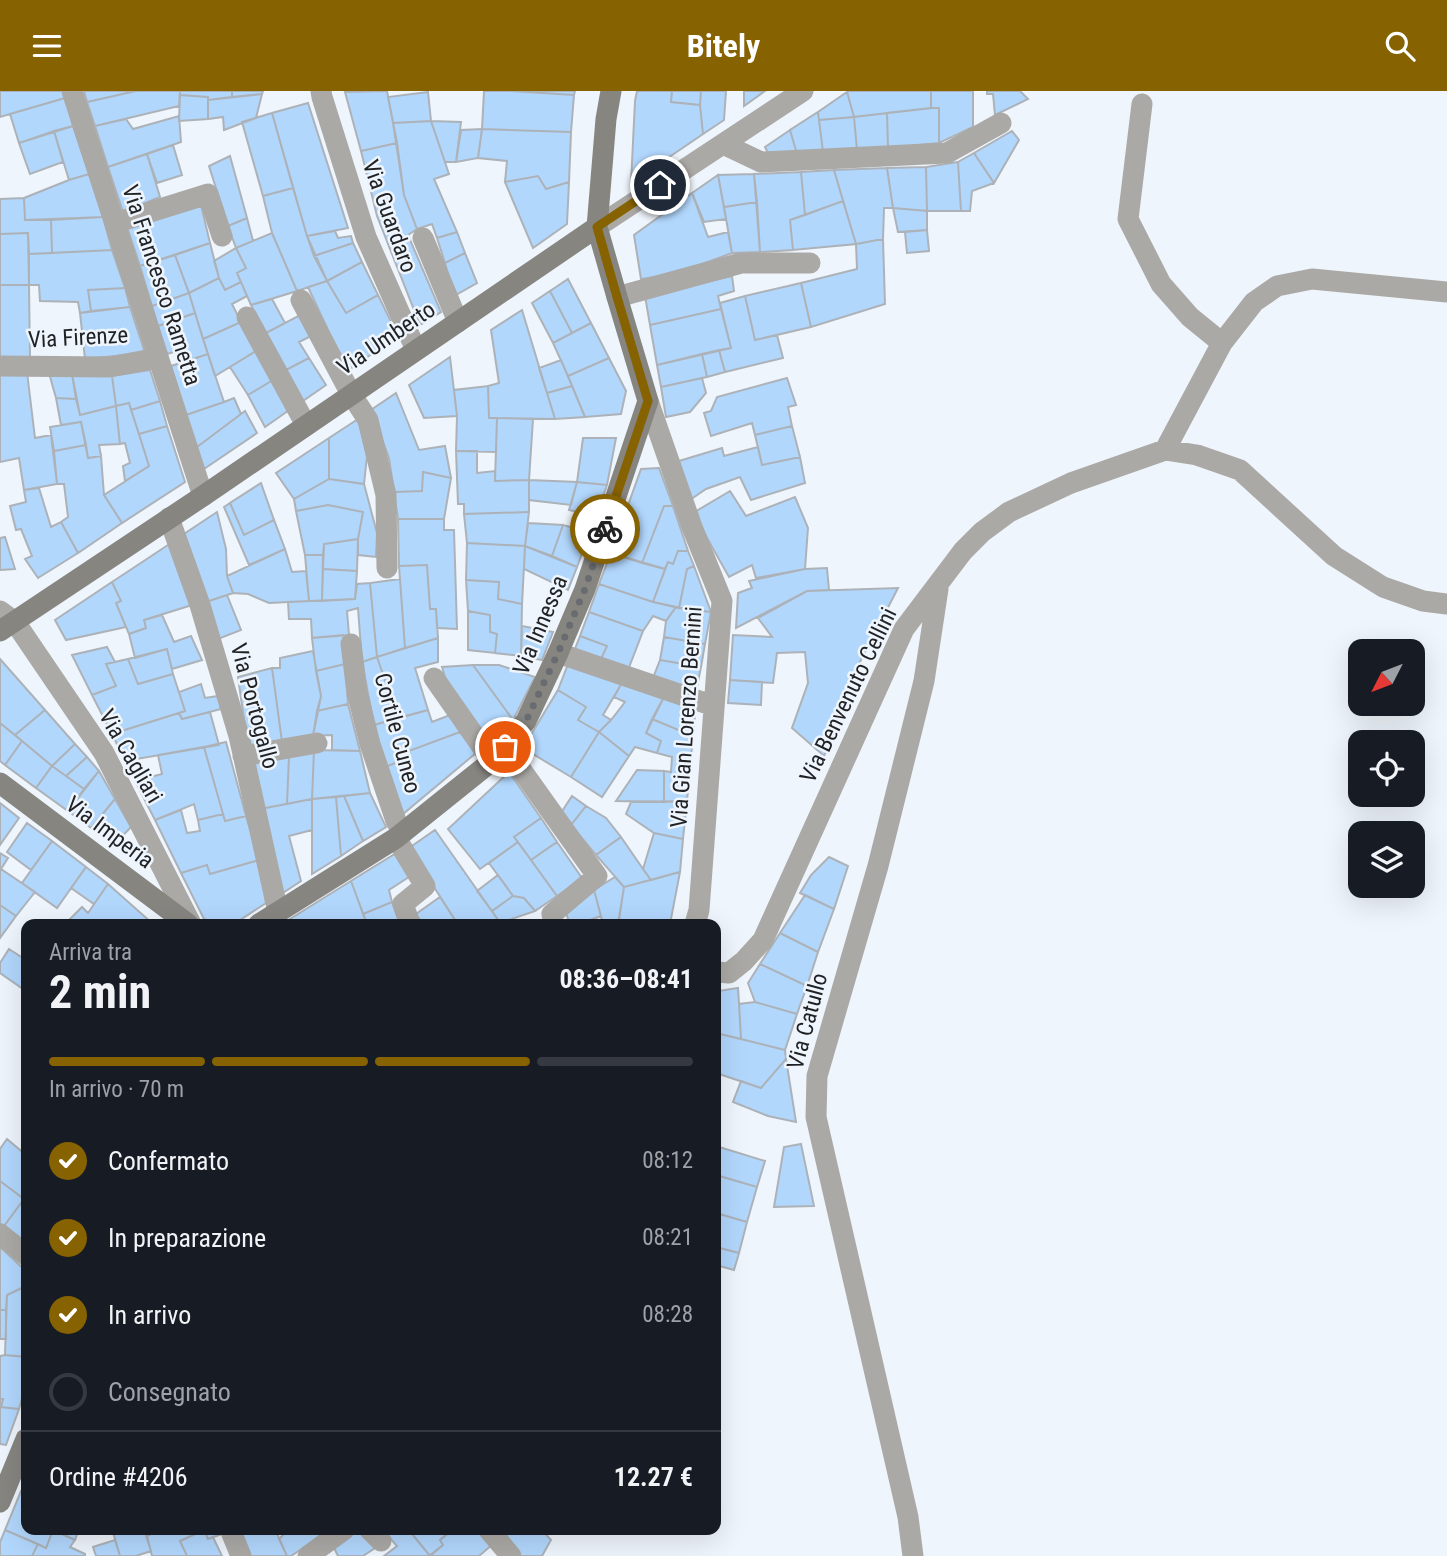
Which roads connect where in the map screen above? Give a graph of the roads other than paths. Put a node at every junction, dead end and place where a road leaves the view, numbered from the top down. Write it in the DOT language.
graph roads {
  1 [pos="72,91"];
  2 [pos="611,91"];
  3 [pos="803,91"];
  4 [pos="322,94"];
  5 [pos="1142,104"];
  6 [pos="1001,123"];
  7 [pos="723,144"];
  8 [pos="115,223"];
  9 [pos="597,227"];
  10 [pos="222,236"];
  11 [pos="423,238"];
  12 [pos="810,263"];
  13 [pos="1447,292"];
  14 [pos="617,297"];
  15 [pos="301,300"];
  16 [pos="247,317"];
  17 [pos="458,322"];
  18 [pos="1222,343"];
  19 [pos="416,350"];
  20 [pos="158,358"];
  21 [pos="0,366"];
  22 [pos="351,394"];
  23 [pos="648,401"];
  24 [pos="306,425"];
  25 [pos="1165,450"];
  26 [pos="203,496"];
  27 [pos="169,518"];
  28 [pos="387,568"];
  29 [pos="939,584"];
  30 [pos="1447,604"];
  31 [pos="5,621"];
  32 [pos="351,644"];
  33 [pos="558,653"];
  34 [pos="434,678"];
  35 [pos="714,706"];
  36 [pos="317,743"];
  37 [pos="498,754"];
  38 [pos="243,756"];
  39 [pos="0,783"];
  40 [pos="400,835"];
  41 [pos="278,912"];
  42 [pos="182,919"];
  43 [pos="187,919"];
  44 [pos="266,919"];
  45 [pos="408,919"];
  46 [pos="553,919"];
  47 [pos="696,919"];
  48 [pos="721,972"];
  49 [pos="0,1234"];
  50 [pos="21,1251"];
  51 [pos="21,1451"];
  52 [pos="0,1502"];
  53 [pos="232,1535"];
  54 [pos="337,1535"];
  55 [pos="493,1535"];
  56 [pos="241,1556"];
  57 [pos="308,1556"];
  58 [pos="511,1556"];
  59 [pos="913,1556"];
  1 -- 8 [label="street, Via Francesco Rametta"];
  2 -- 9 [label="street"];
  3 -- 7 [label="street, Via Umberto"];
  4 -- 19 [label="street, Via Guardaro"];
  5 -- 18 [label="street"];
  6 -- 7 [label="street"];
  7 -- 9 [label="street, Via Umberto"];
  8 -- 10 [label="street"];
  8 -- 20 [label="street, Via Francesco Rametta"];
  9 -- 14 [label="street"];
  9 -- 17 [label="street, Via Umberto"];
  11 -- 17 [label="street"];
  12 -- 14 [label="street"];
  13 -- 18 [label="street"];
  14 -- 23 [label="street"];
  15 -- 22 [label="street"];
  16 -- 24 [label="street"];
  17 -- 19 [label="street, Via Umberto"];
  18 -- 25 [label="street"];
  19 -- 22 [label="street, Via Umberto"];
  20 -- 21 [label="street, Via Firenze"];
  20 -- 26 [label="street, Via Francesco Rametta"];
  22 -- 24 [label="street, Via Umberto"];
  22 -- 28 [label="street"];
  23 -- 33 [label="street, Via Innessa"];
  23 -- 35 [label="street, Via Gian Lorenzo Bernini"];
  24 -- 26 [label="street, Via Umberto"];
  25 -- 29 [label="street, Via Benvenuto Cellini"];
  25 -- 30 [label="street, Via Benvenuto Cellini"];
  26 -- 27 [label="street, Via Umberto"];
  27 -- 31 [label="street, Via Umberto"];
  27 -- 38 [label="street, Via Portogallo"];
  29 -- 48 [label="street, Via Benvenuto Cellini"];
  29 -- 59 [label="street, Via Catullo"];
  31 -- 43 [label="street, Via Cagliari"];
  32 -- 40 [label="street, Cortile Cuneo"];
  33 -- 35 [label="street"];
  33 -- 37 [label="street, Via Innessa"];
  34 -- 37 [label="street"];
  35 -- 47 [label="street, Via Gian Lorenzo Bernini"];
  36 -- 38 [label="street"];
  37 -- 40 [label="street, Via Innessa"];
  37 -- 46 [label="street"];
  38 -- 41 [label="street, Via Portogallo"];
  39 -- 42 [label="street, Via Imperia"];
  40 -- 41 [label="street, Via Innessa"];
  40 -- 45 [label="street, Cortile Cuneo"];
  41 -- 44 [label="street, Via Innessa"];
  49 -- 50 [label="street"];
  51 -- 52 [label="street"];
  53 -- 56 [label="street"];
  54 -- 57 [label="street"];
  55 -- 58 [label="street"];
}
